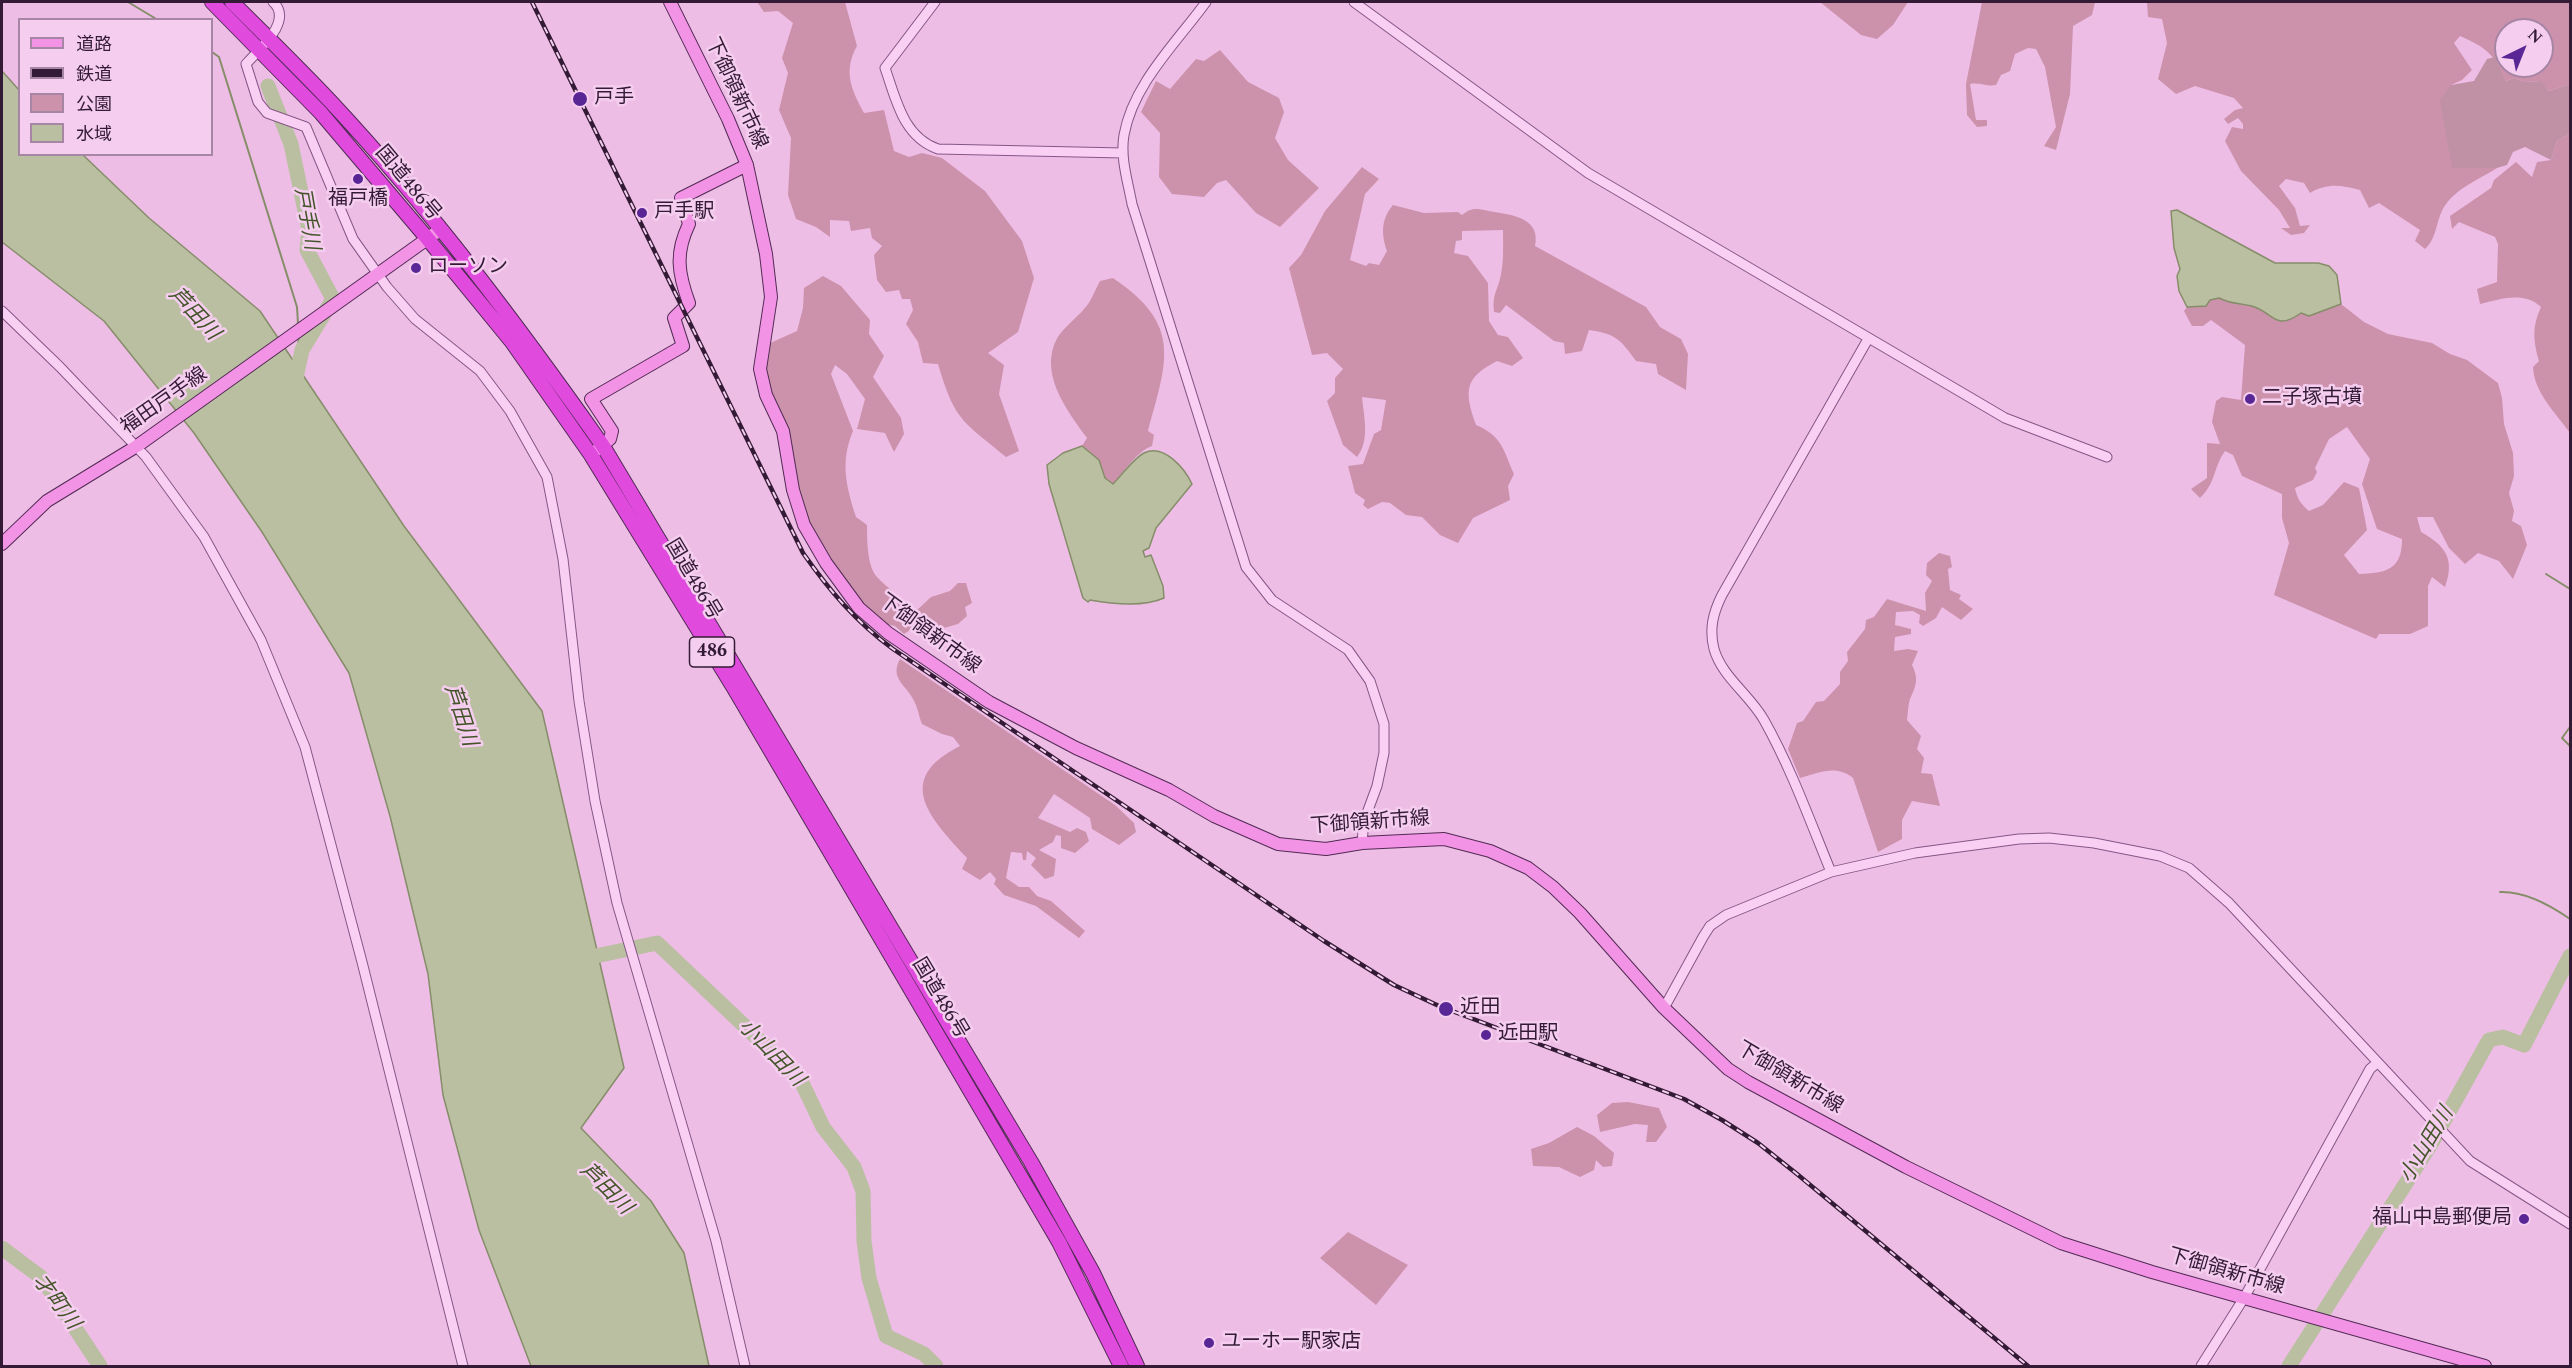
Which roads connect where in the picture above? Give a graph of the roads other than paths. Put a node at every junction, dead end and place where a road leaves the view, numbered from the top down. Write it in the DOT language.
graph roads {
  1 [pos="212,2"];
  2 [pos="232,2"];
  3 [pos="273,2"];
  4 [pos="669,2"];
  5 [pos="934,2"];
  6 [pos="1206,2"];
  7 [pos="1354,2"];
  8 [pos="264,43"];
  9 [pos="1123,153"];
  10 [pos="747,165"];
  11 [pos="441,229"];
  12 [pos="428,238"];
  13 [pos="378,274"];
  14 [pos="2,311"];
  15 [pos="1868,339"];
  16 [pos="139,445"];
  17 [pos="603,446"];
  18 [pos="591,454"];
  19 [pos="2107,458"];
  20 [pos="2,544"];
  21 [pos="1362,843"];
  22 [pos="1831,872"];
  23 [pos="1664,1008"];
  24 [pos="2377,1063"];
  25 [pos="2571,1224"];
  26 [pos="2244,1298"];
  27 [pos="463,1366"];
  28 [pos="746,1366"];
  29 [pos="1121,1366"];
  30 [pos="1137,1366"];
  31 [pos="2201,1366"];
  32 [pos="2484,1366"];
  1 -- 8 [label="highway, 国道486号 / 486"];
  2 -- 8 [label="highway, 国道486号 / 486"];
  3 -- 8 [label="street"];
  4 -- 10 [label="main road, 下御領新市線"];
  5 -- 9 [label="street"];
  6 -- 9 [label="street"];
  7 -- 15 [label="street"];
  8 -- 11 [label="highway, 国道486号 / 486"];
  8 -- 12 [label="highway, 国道486号 / 486"];
  8 -- 13 [label="street"];
  9 -- 21 [label="street"];
  10 -- 17 [label="main road"];
  10 -- 21 [label="main road, 下御領新市線"];
  11 -- 12 [label="main road, 福田戸手線"];
  11 -- 17 [label="highway, 国道486号 / 486"];
  12 -- 13 [label="main road, 福田戸手線"];
  12 -- 18 [label="highway, 国道486号 / 486"];
  13 -- 16 [label="main road, 福田戸手線"];
  13 -- 28 [label="street"];
  14 -- 16 [label="street"];
  15 -- 19 [label="street"];
  15 -- 22 [label="street"];
  16 -- 20 [label="main road, 福田戸手線"];
  16 -- 27 [label="street"];
  17 -- 18 [label="main road"];
  17 -- 30 [label="highway, 国道486号 / 486"];
  18 -- 29 [label="highway, 国道486号 / 486"];
  21 -- 23 [label="main road, 下御領新市線"];
  22 -- 23 [label="street"];
  22 -- 24 [label="street"];
  23 -- 26 [label="main road, 下御領新市線"];
  24 -- 25 [label="street"];
  24 -- 26 [label="street"];
  26 -- 31 [label="street"];
  26 -- 32 [label="main road, 下御領新市線"];
}
